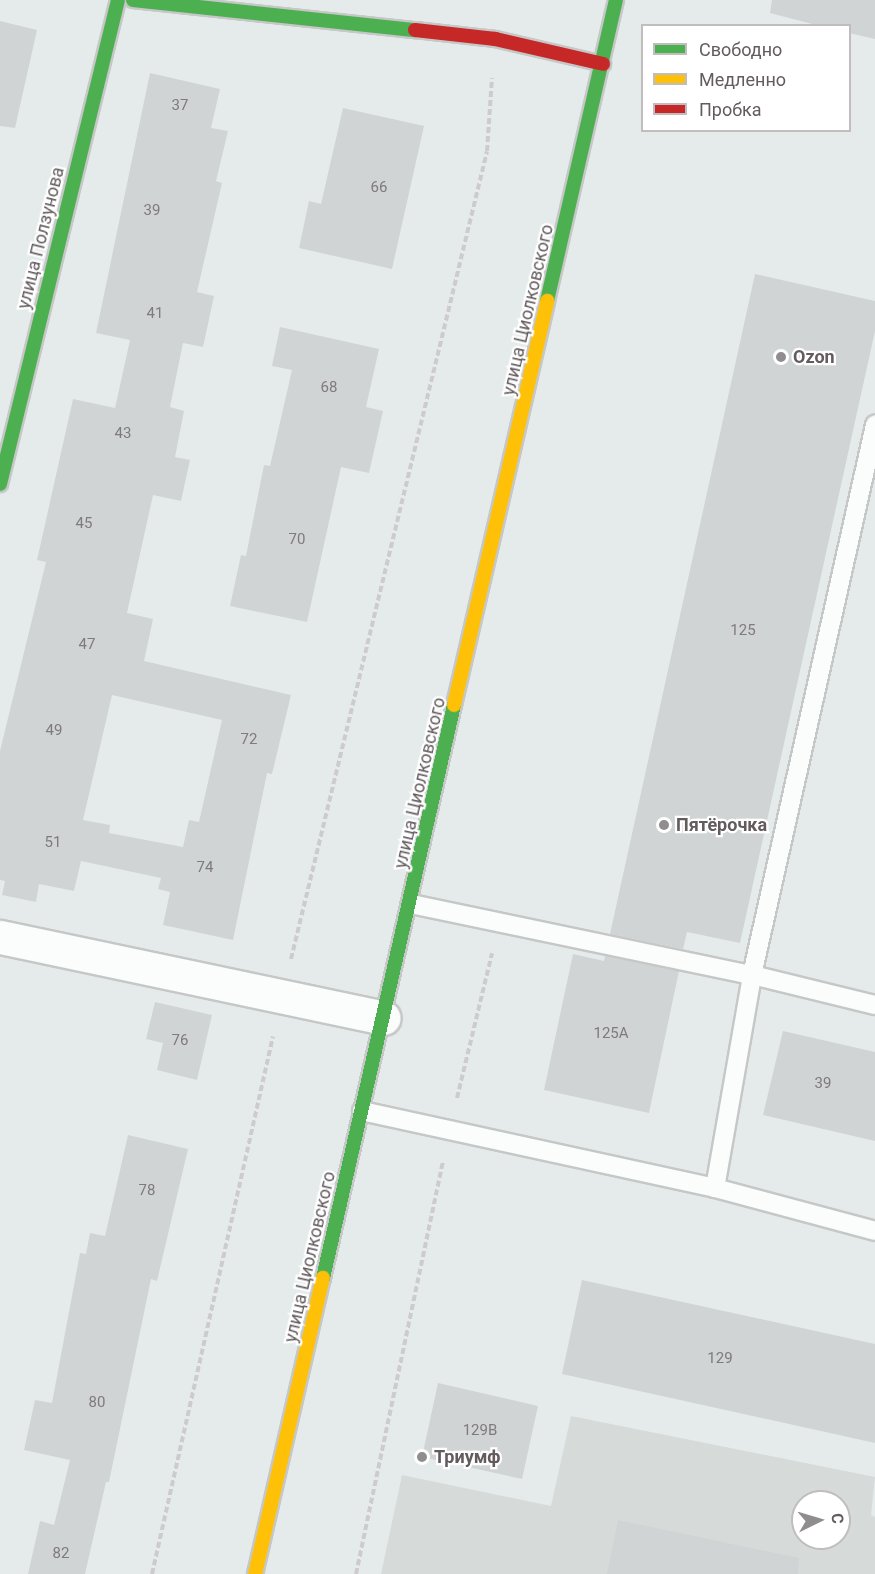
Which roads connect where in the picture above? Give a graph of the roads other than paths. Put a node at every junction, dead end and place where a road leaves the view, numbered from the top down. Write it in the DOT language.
graph roads {
  1 [pos="118,0"];
  2 [pos="133,0"];
  3 [pos="616,0"];
  4 [pos="603,64"];
  5 [pos="875,425"];
  6 [pos="0,484"];
  7 [pos="411,904"];
  8 [pos="0,937"];
  9 [pos="752,975"];
  10 [pos="875,1005"];
  11 [pos="384,1018"];
  12 [pos="362,1111"];
  13 [pos="714,1188"];
  14 [pos="875,1231"];
  15 [pos="255,1574"];
  1 -- 6 [label="street, улица Ползунова"];
  2 -- 4 [label="street"];
  3 -- 4 [label="street, улица Циолковского"];
  4 -- 7 [label="street, улица Циолковского"];
  5 -- 9 [label="lane"];
  7 -- 9 [label="lane"];
  7 -- 11 [label="street, улица Циолковского"];
  8 -- 11 [label="street"];
  9 -- 10 [label="lane"];
  9 -- 13 [label="lane"];
  11 -- 12 [label="street, улица Циолковского"];
  12 -- 13 [label="lane"];
  12 -- 15 [label="street, улица Циолковского"];
  13 -- 14 [label="lane"];
}
